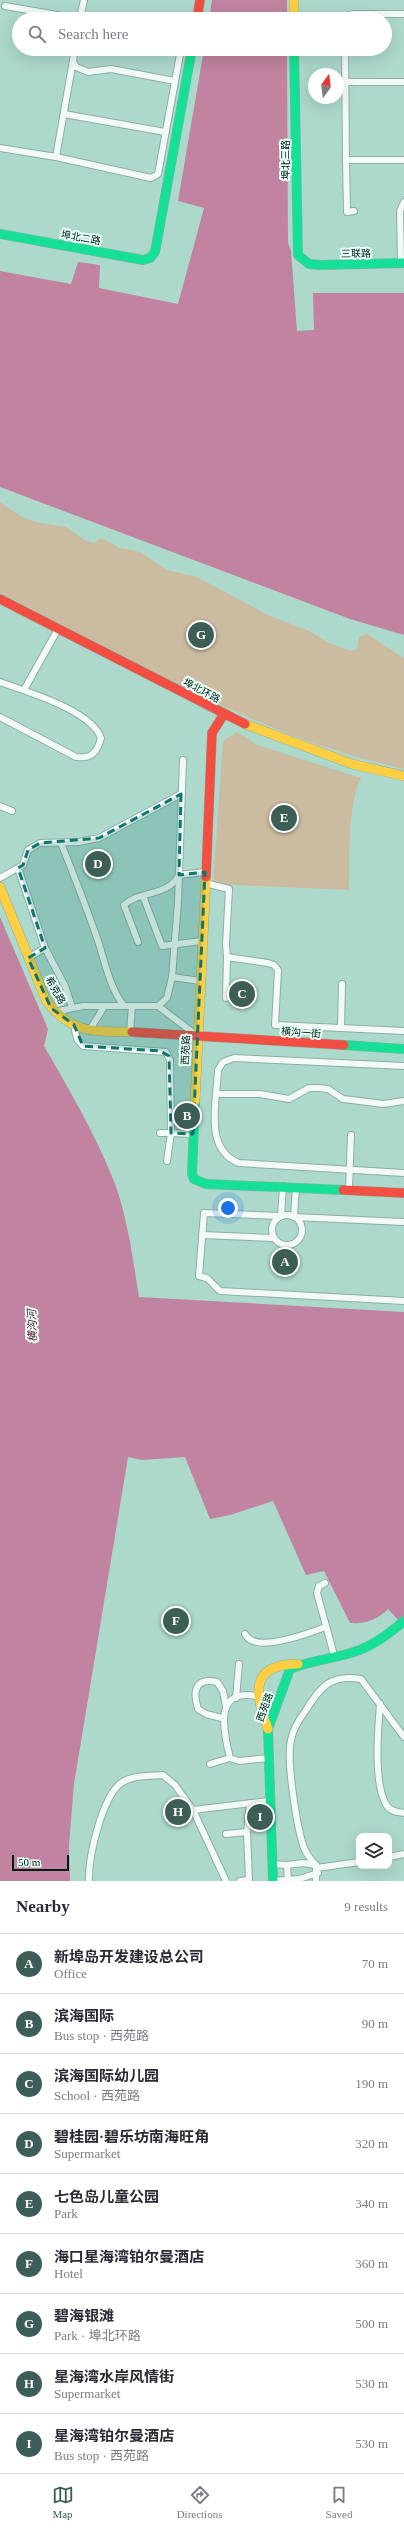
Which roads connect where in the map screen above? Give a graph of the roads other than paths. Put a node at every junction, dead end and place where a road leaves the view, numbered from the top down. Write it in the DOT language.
graph roads {
  1 [pos="84,0"];
  2 [pos="200,0"];
  3 [pos="294,0"];
  4 [pos="3,4"];
  5 [pos="45,12"];
  6 [pos="82,12"];
  7 [pos="198,12"];
  8 [pos="294,12"];
  9 [pos="392,14"];
  10 [pos="404,14"];
  11 [pos="74,56"];
  12 [pos="180,56"];
  13 [pos="191,56"];
  14 [pos="294,56"];
  15 [pos="345,56"];
  16 [pos="73,61"];
  17 [pos="175,81"];
  18 [pos="345,82"];
  19 [pos="404,82"];
  20 [pos="64,114"];
  21 [pos="165,132"];
  22 [pos="0,148"];
  23 [pos="56,157"];
  24 [pos="346,160"];
  25 [pos="404,160"];
  26 [pos="404,202"];
  27 [pos="354,211"];
  28 [pos="0,234"];
  29 [pos="403,263"];
  30 [pos="309,264"];
  31 [pos="0,599"];
  32 [pos="58,629"];
  33 [pos="0,682"];
  34 [pos="24,690"];
  35 [pos="224,714"];
  36 [pos="0,717"];
  37 [pos="183,760"];
  38 [pos="404,776"];
  39 [pos="181,794"];
  40 [pos="0,806"];
  41 [pos="12,811"];
  42 [pos="61,843"];
  43 [pos="18,868"];
  44 [pos="206,872"];
  45 [pos="178,875"];
  46 [pos="0,878"];
  47 [pos="205,883"];
  48 [pos="0,887"];
  49 [pos="143,896"];
  50 [pos="202,941"];
  51 [pos="138,942"];
  52 [pos="174,946"];
  53 [pos="45,948"];
  54 [pos="227,957"];
  55 [pos="28,958"];
  56 [pos="172,977"];
  57 [pos="200,981"];
  58 [pos="342,984"];
  59 [pos="226,998"];
  60 [pos="124,1006"];
  61 [pos="132,1006"];
  62 [pos="158,1006"];
  63 [pos="72,1007"];
  64 [pos="104,1007"];
  65 [pos="54,1012"];
  66 [pos="74,1026"];
  67 [pos="341,1028"];
  68 [pos="89,1031"];
  69 [pos="404,1031"];
  70 [pos="130,1032"];
  71 [pos="197,1036"];
  72 [pos="404,1049"];
  73 [pos="404,1066"];
  74 [pos="217,1094"];
  75 [pos="404,1101"];
  76 [pos="160,1133"];
  77 [pos="171,1133"];
  78 [pos="193,1134"];
  79 [pos="351,1135"];
  80 [pos="167,1161"];
  81 [pos="350,1170"];
  82 [pos="404,1173"];
  83 [pos="283,1186"];
  84 [pos="296,1187"];
  85 [pos="349,1190"];
  86 [pos="404,1192"];
  87 [pos="281,1216"];
  88 [pos="294,1217"];
  89 [pos="404,1222"];
  90 [pos="202,1235"];
  91 [pos="273,1238"];
  92 [pos="404,1301"];
  93 [pos="324,1583"];
  94 [pos="404,1621"];
  95 [pos="325,1627"];
  96 [pos="245,1634"];
  97 [pos="334,1655"];
  98 [pos="301,1663"];
  99 [pos="239,1664"];
  100 [pos="260,1697"];
  101 [pos="236,1698"];
  102 [pos="380,1704"];
  103 [pos="226,1707"];
  104 [pos="222,1718"];
  105 [pos="268,1729"];
  106 [pos="404,1737"];
  107 [pos="230,1758"];
  108 [pos="268,1758"];
  109 [pos="210,1764"];
  110 [pos="268,1801"];
  111 [pos="250,1803"];
  112 [pos="193,1810"];
  113 [pos="404,1813"];
  114 [pos="247,1832"];
  115 [pos="226,1834"];
  116 [pos="404,1854"];
  117 [pos="392,1856"];
  118 [pos="356,1862"];
  119 [pos="272,1864"];
  120 [pos="287,1865"];
  121 [pos="317,1869"];
  122 [pos="249,1880"];
  123 [pos="89,1881"];
  124 [pos="226,1881"];
  125 [pos="240,1881"];
  126 [pos="273,1881"];
  127 [pos="288,1881"];
  128 [pos="316,1881"];
  1 -- 6 [label="street"];
  2 -- 7 [label="main road"];
  3 -- 8 [label="main road"];
  4 -- 5 [label="street"];
  9 -- 10 [label="street"];
  11 -- 16 [label="street"];
  12 -- 17 [label="street"];
  13 -- 28 [label="main road, 埠北二路"];
  14 -- 30 [label="main road, 埠北三路"];
  15 -- 18 [label="street"];
  16 -- 17 [label="street"];
  16 -- 20 [label="street"];
  17 -- 21 [label="street"];
  18 -- 19 [label="street"];
  18 -- 24 [label="street"];
  20 -- 21 [label="street"];
  20 -- 23 [label="street"];
  21 -- 23 [label="street"];
  22 -- 23 [label="street"];
  24 -- 25 [label="street"];
  24 -- 27 [label="street"];
  26 -- 29 [label="street"];
  29 -- 30 [label="main road, 三联路"];
  31 -- 32 [label="main road, 埠北环路"];
  32 -- 34 [label="street"];
  32 -- 35 [label="main road, 埠北环路"];
  33 -- 34 [label="street"];
  34 -- 36 [label="street"];
  35 -- 38 [label="main road, 埠北环路"];
  35 -- 44 [label="main road, 西苑路"];
  37 -- 39 [label="street"];
  39 -- 42 [label="street"];
  39 -- 45 [label="street"];
  40 -- 41 [label="street"];
  42 -- 43 [label="street"];
  42 -- 60 [label="street"];
  43 -- 46 [label="street"];
  43 -- 53 [label="street"];
  44 -- 45 [label="street"];
  44 -- 47 [label="main road, 西苑路"];
  45 -- 49 [label="street"];
  45 -- 52 [label="street"];
  47 -- 50 [label="main road, 西苑路"];
  47 -- 54 [label="street"];
  48 -- 55 [label="main road, 希克路"];
  49 -- 51 [label="street"];
  49 -- 52 [label="street"];
  50 -- 52 [label="street"];
  50 -- 57 [label="main road, 西苑路"];
  52 -- 56 [label="street"];
  53 -- 55 [label="street"];
  53 -- 63 [label="street"];
  54 -- 59 [label="street"];
  54 -- 67 [label="street"];
  55 -- 65 [label="main road, 希克路"];
  56 -- 57 [label="street"];
  56 -- 62 [label="street"];
  57 -- 71 [label="main road, 西苑路"];
  58 -- 67 [label="street"];
  60 -- 61 [label="street"];
  60 -- 64 [label="street"];
  61 -- 62 [label="street"];
  61 -- 70 [label="street"];
  62 -- 71 [label="street"];
  63 -- 64 [label="street"];
  63 -- 65 [label="street"];
  64 -- 68 [label="street"];
  65 -- 66 [label="main road, 希克路"];
  66 -- 68 [label="main road, 希克路"];
  66 -- 77 [label="street"];
  67 -- 69 [label="street"];
  68 -- 70 [label="main road, 希克路"];
  70 -- 71 [label="main road, 希克路"];
  71 -- 72 [label="main road, 横沟一街"];
  71 -- 78 [label="main road, 西苑路"];
  73 -- 74 [label="street"];
  74 -- 75 [label="street"];
  74 -- 81 [label="street"];
  76 -- 77 [label="street"];
  77 -- 78 [label="street"];
  77 -- 80 [label="street"];
  78 -- 83 [label="main road, 西苑路"];
  79 -- 81 [label="street"];
  81 -- 82 [label="street"];
  81 -- 85 [label="street"];
  83 -- 84 [label="main road, 西苑路"];
  83 -- 87 [label="street"];
  84 -- 85 [label="main road, 西苑路"];
  84 -- 88 [label="street"];
  85 -- 86 [label="main road, 西苑路"];
  87 -- 88 [label="street"];
  87 -- 90 [label="street"];
  87 -- 91 [label="street"];
  88 -- 89 [label="street"];
  88 -- 91 [label="street"];
  90 -- 91 [label="street"];
  90 -- 92 [label="street"];
  93 -- 95 [label="street"];
  94 -- 97 [label="main road"];
  95 -- 96 [label="street"];
  95 -- 97 [label="street"];
  97 -- 98 [label="main road"];
  98 -- 100 [label="main road"];
  98 -- 105 [label="main road, 西苑路"];
  99 -- 101 [label="street"];
  100 -- 101 [label="street"];
  100 -- 105 [label="main road"];
  101 -- 103 [label="street"];
  102 -- 106 [label="street"];
  102 -- 113 [label="street"];
  102 -- 121 [label="street"];
  103 -- 104 [label="street"];
  103 -- 104 [label="street"];
  104 -- 107 [label="street"];
  105 -- 108 [label="main road, 西苑路"];
  107 -- 108 [label="street"];
  107 -- 109 [label="street"];
  108 -- 110 [label="main road, 西苑路"];
  110 -- 111 [label="street"];
  110 -- 119 [label="main road, 西苑路"];
  111 -- 112 [label="street"];
  111 -- 114 [label="street"];
  112 -- 123 [label="street"];
  112 -- 124 [label="street"];
  114 -- 115 [label="street"];
  114 -- 122 [label="street"];
  116 -- 117 [label="street"];
  118 -- 121 [label="street"];
  119 -- 120 [label="street"];
  119 -- 126 [label="main road, 西苑路"];
  120 -- 121 [label="street"];
  120 -- 127 [label="street"];
  121 -- 127 [label="street"];
  121 -- 128 [label="street"];
  122 -- 125 [label="street"];
  126 -- 127 [label="street"];
}
